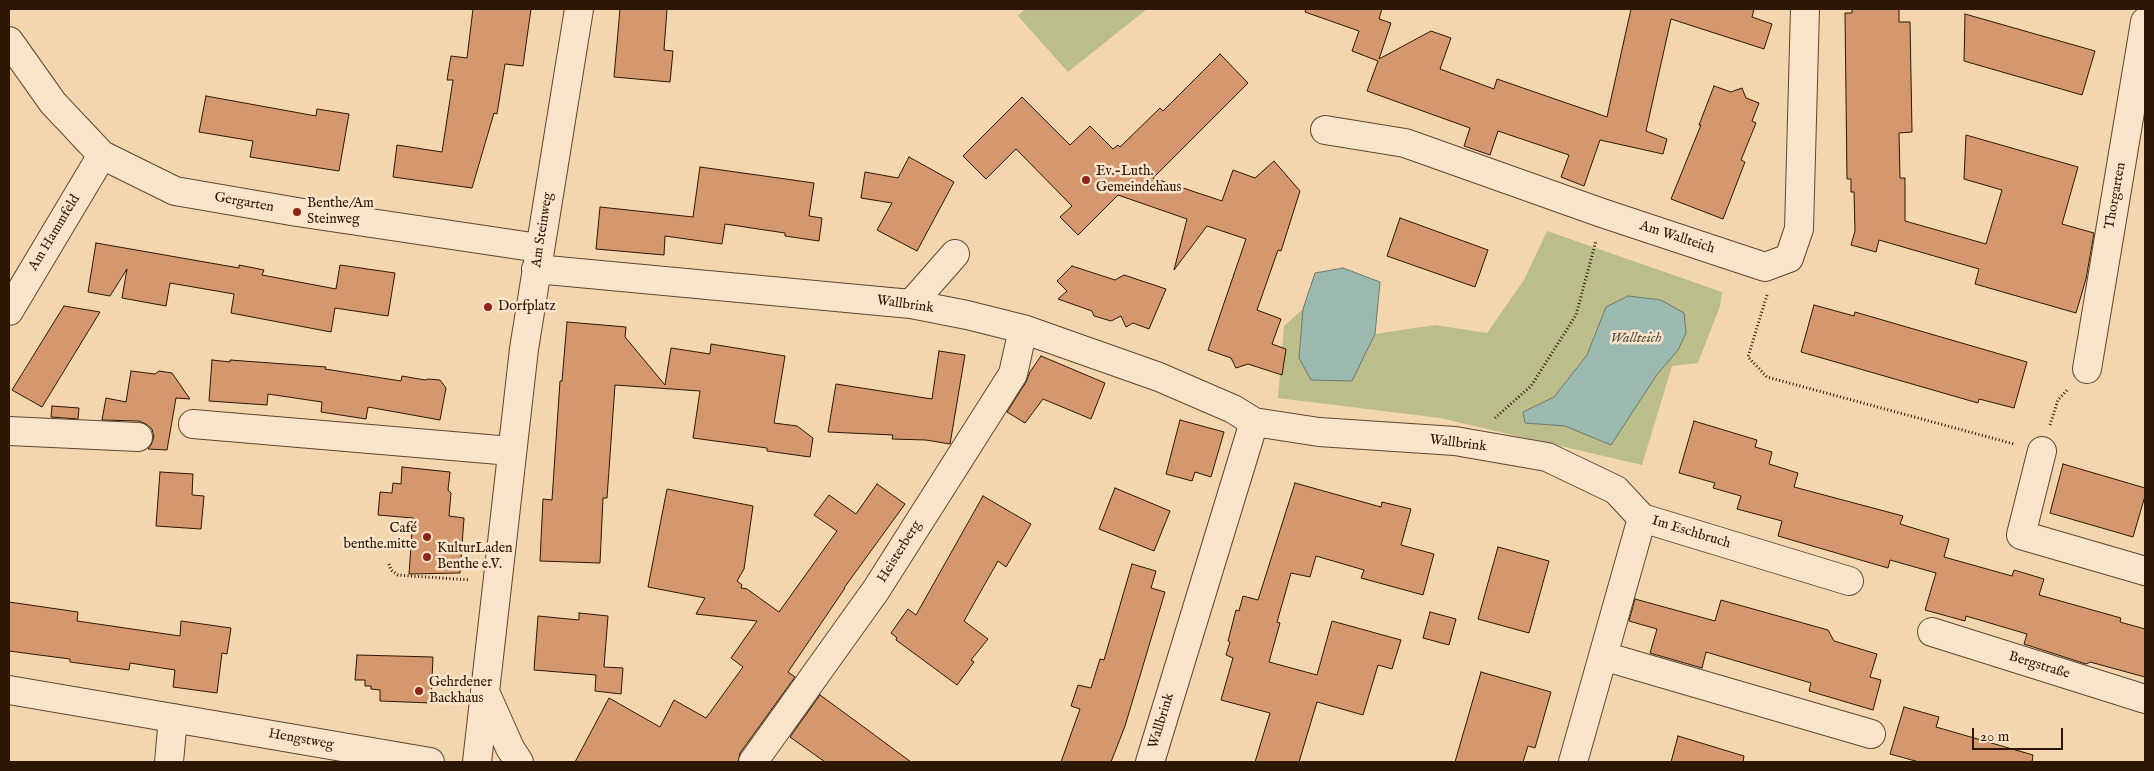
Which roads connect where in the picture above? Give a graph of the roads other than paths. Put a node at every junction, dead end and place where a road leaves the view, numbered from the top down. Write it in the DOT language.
graph roads {
  1 [pos="579,9"];
  2 [pos="1805,9"];
  3 [pos="2145,22"];
  4 [pos="9,41"];
  5 [pos="1325,130"];
  6 [pos="102,155"];
  7 [pos="955,254"];
  8 [pos="538,259"];
  9 [pos="911,304"];
  10 [pos="9,311"];
  11 [pos="1023,329"];
  12 [pos="2087,369"];
  13 [pos="1254,422"];
  14 [pos="193,424"];
  15 [pos="9,431"];
  16 [pos="138,437"];
  17 [pos="511,451"];
  18 [pos="2042,452"];
  19 [pos="1642,518"];
  20 [pos="2145,571"];
  21 [pos="1849,581"];
  22 [pos="1932,632"];
  23 [pos="1603,656"];
  24 [pos="9,690"];
  25 [pos="486,694"];
  26 [pos="2145,699"];
  27 [pos="173,718"];
  28 [pos="1871,734"];
  29 [pos="169,762"];
  30 [pos="430,762"];
  31 [pos="477,762"];
  32 [pos="519,762"];
  33 [pos="753,762"];
  34 [pos="1150,762"];
  35 [pos="1573,762"];
  1 -- 8 [label="street, Am Steinweg"];
  2 -- 5 [label="street, Am Wallteich"];
  3 -- 12 [label="street, Thorgarten"];
  4 -- 6 [label="street, Gergarten"];
  6 -- 8 [label="street, Gergarten"];
  6 -- 10 [label="street, Am Hammfeld"];
  7 -- 9 [label="street"];
  8 -- 9 [label="street, Wallbrink"];
  8 -- 17 [label="street, Am Steinweg"];
  9 -- 11 [label="street, Wallbrink"];
  11 -- 13 [label="street, Wallbrink"];
  11 -- 33 [label="street, Heisterberg"];
  13 -- 19 [label="street, Wallbrink"];
  13 -- 34 [label="street, Wallbrink"];
  14 -- 17 [label="street"];
  15 -- 16 [label="street"];
  17 -- 25 [label="street, Am Steinweg"];
  18 -- 20 [label="street"];
  19 -- 21 [label="street, Im Eschbruch"];
  19 -- 23 [label="street, Im Eschbruch"];
  22 -- 26 [label="street, Bergstraße"];
  23 -- 28 [label="street"];
  23 -- 35 [label="street, Im Eschbruch"];
  24 -- 27 [label="street, Hengstweg"];
  25 -- 31 [label="street, Am Steinweg"];
  25 -- 32 [label="street"];
  27 -- 29 [label="street"];
  27 -- 30 [label="street, Hengstweg"];
}
